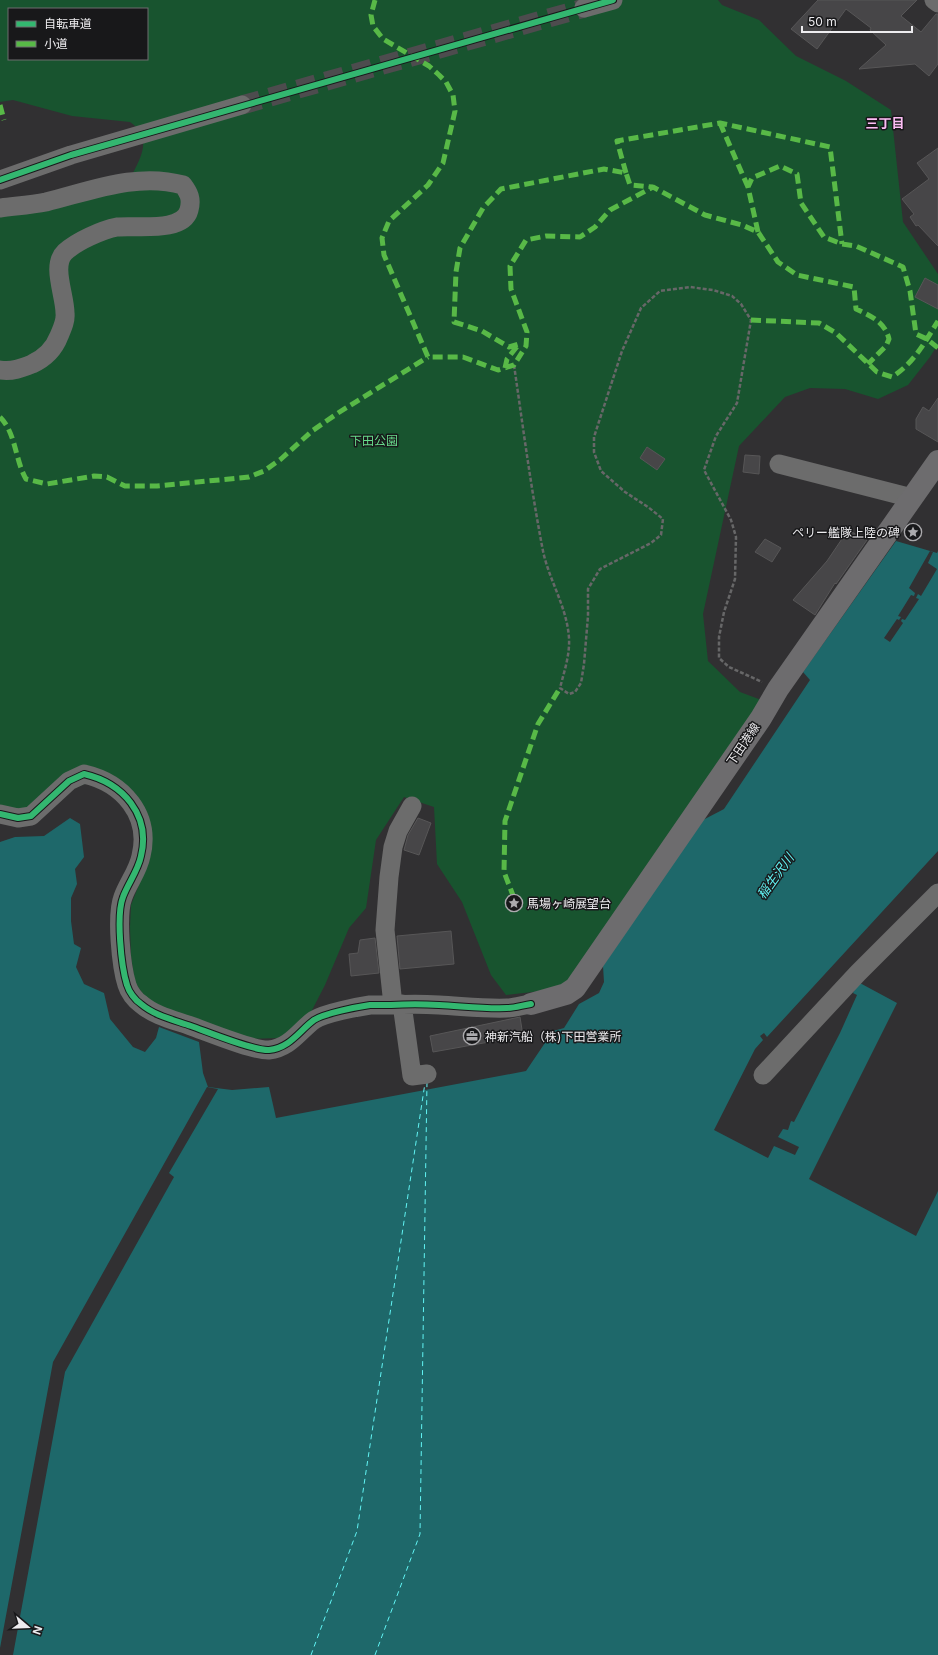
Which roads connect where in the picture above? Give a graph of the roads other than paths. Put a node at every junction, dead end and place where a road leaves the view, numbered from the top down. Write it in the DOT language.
graph roads {
  1 [pos="613,0"];
  2 [pos="934,0"];
  3 [pos="938,3"];
  4 [pos="584,8"];
  5 [pos="242,105"];
  6 [pos="0,180"];
  7 [pos="0,208"];
  8 [pos="0,370"];
  9 [pos="938,461"];
  10 [pos="779,464"];
  11 [pos="912,498"];
  12 [pos="412,806"];
  13 [pos="0,814"];
  14 [pos="938,893"];
  15 [pos="397,1004"];
  16 [pos="531,1004"];
  17 [pos="427,1074"];
  18 [pos="763,1075"];
  1 -- 4 [label="street"];
  2 -- 3 [label="street"];
  5 -- 6 [label="street"];
  7 -- 8 [label="street"];
  9 -- 11 [label="main road, 下田港線"];
  10 -- 11 [label="street"];
  11 -- 16 [label="main road, 下田港線"];
  12 -- 15 [label="street"];
  13 -- 15 [label="street"];
  14 -- 18 [label="street"];
  15 -- 16 [label="street"];
  15 -- 17 [label="street"];
}
